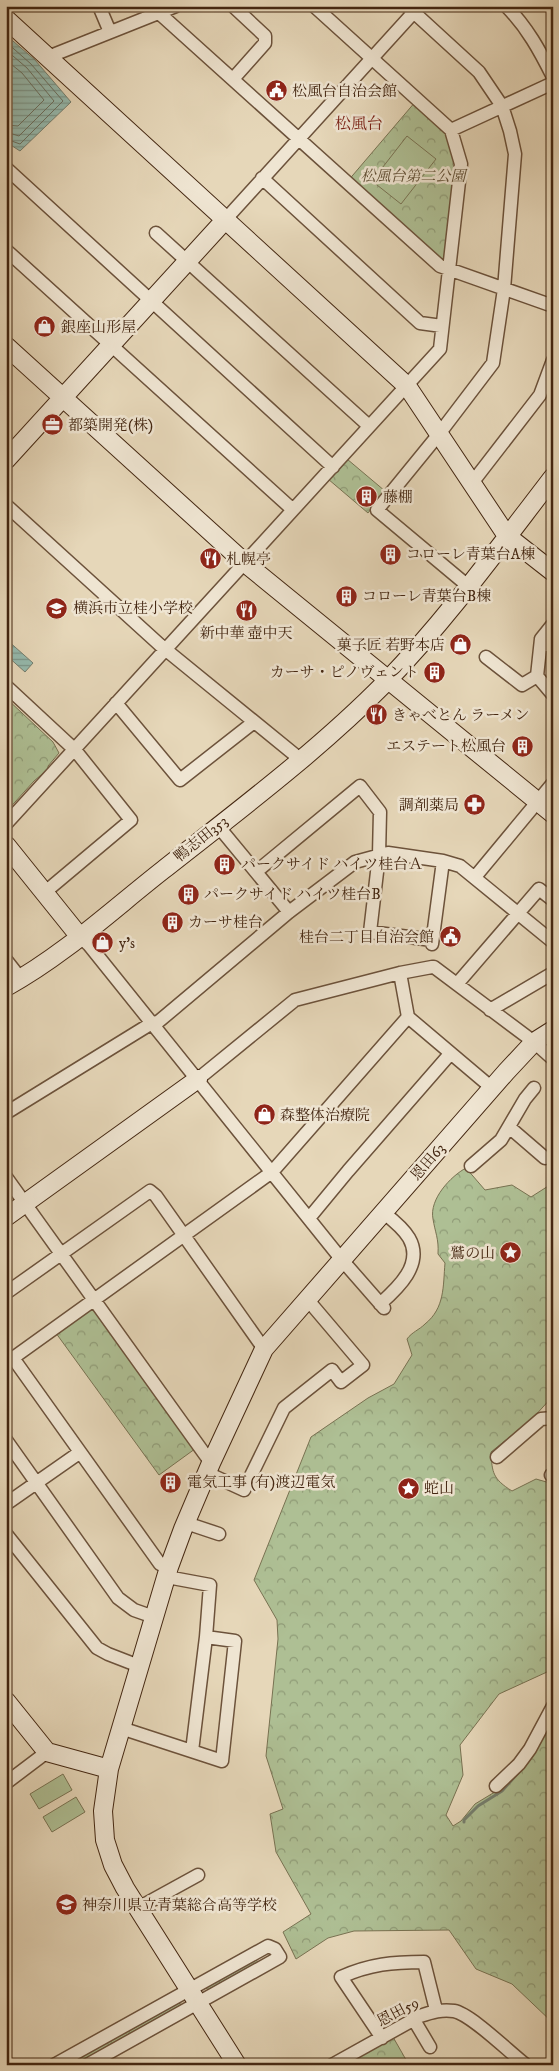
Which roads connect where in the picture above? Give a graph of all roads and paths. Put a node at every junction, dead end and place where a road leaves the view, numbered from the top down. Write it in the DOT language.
graph roads {
  1 [pos="100,6"];
  2 [pos="176,6"];
  3 [pos="233,6"];
  4 [pos="314,6"];
  5 [pos="506,6"];
  6 [pos="410,9"];
  7 [pos="160,13"];
  8 [pos="6,19"];
  9 [pos="110,32"];
  10 [pos="48,57"];
  11 [pos="371,58"];
  12 [pos="553,77"];
  13 [pos="233,79"];
  14 [pos="553,83"];
  15 [pos="502,106"];
  16 [pos="452,130"];
  17 [pos="298,137"];
  18 [pos="6,168"];
  19 [pos="262,178"];
  20 [pos="225,220"];
  21 [pos="156,233"];
  22 [pos="6,250"];
  23 [pos="188,261"];
  24 [pos="449,269"];
  25 [pos="504,289"];
  26 [pos="152,301"];
  27 [pos="553,306"];
  28 [pos="442,326"];
  29 [pos="110,345"];
  30 [pos="6,346"];
  31 [pos="553,360"];
  32 [pos="407,386"];
  33 [pos="63,397"];
  34 [pos="369,426"];
  35 [pos="439,434"];
  36 [pos="6,460"];
  37 [pos="333,467"];
  38 [pos="553,477"];
  39 [pos="472,483"];
  40 [pos="6,505"];
  41 [pos="292,509"];
  42 [pos="507,536"];
  43 [pos="245,563"];
  44 [pos="553,572"];
  45 [pos="468,586"];
  46 [pos="553,624"];
  47 [pos="542,639"];
  48 [pos="553,648"];
  49 [pos="165,649"];
  50 [pos="486,657"];
  51 [pos="537,676"];
  52 [pos="388,680"];
  53 [pos="6,686"];
  54 [pos="553,695"];
  55 [pos="116,702"];
  56 [pos="254,722"];
  57 [pos="75,750"];
  58 [pos="300,759"];
  59 [pos="553,783"];
  60 [pos="537,802"];
  61 [pos="553,814"];
  62 [pos="6,824"];
  63 [pos="218,826"];
  64 [pos="6,845"];
  65 [pos="380,855"];
  66 [pos="443,861"];
  67 [pos="256,872"];
  68 [pos="475,877"];
  69 [pos="44,893"];
  70 [pos="553,900"];
  71 [pos="289,912"];
  72 [pos="517,912"];
  73 [pos="80,937"];
  74 [pos="553,942"];
  75 [pos="6,960"];
  76 [pos="400,973"];
  77 [pos="553,973"];
  78 [pos="14,983"];
  79 [pos="457,984"];
  80 [pos="490,1010"];
  81 [pos="408,1017"];
  82 [pos="152,1023"];
  83 [pos="553,1030"];
  84 [pos="534,1042"];
  85 [pos="450,1054"];
  86 [pos="553,1059"];
  87 [pos="198,1079"];
  88 [pos="492,1088"];
  89 [pos="534,1088"];
  90 [pos="6,1113"];
  91 [pos="509,1127"];
  92 [pos="545,1158"];
  93 [pos="471,1166"];
  94 [pos="272,1172"];
  95 [pos="6,1177"];
  96 [pos="26,1204"];
  97 [pos="384,1213"];
  98 [pos="6,1217"];
  99 [pos="310,1217"];
  100 [pos="184,1235"];
  101 [pos="62,1254"];
  102 [pos="342,1260"];
  103 [pos="6,1293"];
  104 [pos="307,1299"];
  105 [pos="94,1300"];
  106 [pos="264,1349"];
  107 [pos="10,1360"];
  108 [pos="553,1418"];
  109 [pos="6,1440"];
  110 [pos="80,1454"];
  111 [pos="497,1457"];
  112 [pos="209,1468"];
  113 [pos="37,1484"];
  114 [pos="6,1504"];
  115 [pos="186,1523"];
  116 [pos="6,1534"];
  117 [pos="212,1535"];
  118 [pos="168,1572"];
  119 [pos="154,1617"];
  120 [pos="206,1637"];
  121 [pos="139,1666"];
  122 [pos="6,1701"];
  123 [pos="553,1706"];
  124 [pos="121,1728"];
  125 [pos="192,1751"];
  126 [pos="47,1752"];
  127 [pos="109,1769"];
  128 [pos="6,1783"];
  129 [pos="496,1786"];
  130 [pos="194,1881"];
  131 [pos="138,1908"];
  132 [pos="194,1996"];
  133 [pos="436,2010"];
  134 [pos="414,2020"];
  135 [pos="382,2038"];
  136 [pos="430,2047"];
  137 [pos="54,2065"];
  138 [pos="87,2065"];
  139 [pos="237,2065"];
  140 [pos="332,2065"];
  141 [pos="526,2065"];
  1 -- 9 [label="street"];
  2 -- 7 [label="street"];
  3 -- 13 [label="street"];
  4 -- 11 [label="street"];
  5 -- 12 [label="street"];
  6 -- 11 [label="street"];
  6 -- 15 [label="street"];
  7 -- 9 [label="street"];
  7 -- 13 [label="street"];
  8 -- 10 [label="street"];
  9 -- 10 [label="street"];
  10 -- 20 [label="street"];
  11 -- 16 [label="street"];
  11 -- 17 [label="street"];
  13 -- 17 [label="street"];
  14 -- 15 [label="street"];
  15 -- 16 [label="street"];
  15 -- 25 [label="street"];
  16 -- 24 [label="street"];
  17 -- 19 [label="street"];
  17 -- 24 [label="street"];
  18 -- 26 [label="street"];
  19 -- 20 [label="street"];
  19 -- 28 [label="street"];
  20 -- 23 [label="street"];
  20 -- 32 [label="street"];
  21 -- 23 [label="street"];
  22 -- 29 [label="street"];
  23 -- 26 [label="street"];
  23 -- 34 [label="street"];
  24 -- 25 [label="street"];
  24 -- 28 [label="street"];
  25 -- 27 [label="street"];
  25 -- 35 [label="street"];
  26 -- 29 [label="street"];
  26 -- 37 [label="street"];
  28 -- 32 [label="street"];
  29 -- 33 [label="street"];
  29 -- 41 [label="street"];
  30 -- 33 [label="street"];
  31 -- 39 [label="street"];
  32 -- 34 [label="street"];
  32 -- 35 [label="street"];
  33 -- 36 [label="street"];
  33 -- 43 [label="street"];
  34 -- 37 [label="street"];
  35 -- 39 [label="street"];
  35 -- 45 [label="street"];
  37 -- 41 [label="street"];
  38 -- 42 [label="street, 鴨志田353"];
  39 -- 42 [label="street"];
  40 -- 49 [label="street"];
  41 -- 43 [label="street"];
  42 -- 44 [label="street"];
  42 -- 45 [label="street, 鴨志田353"];
  43 -- 49 [label="street"];
  43 -- 52 [label="street"];
  45 -- 52 [label="street, 鴨志田353"];
  46 -- 47 [label="street"];
  47 -- 48 [label="street"];
  47 -- 51 [label="street"];
  49 -- 55 [label="street"];
  49 -- 56 [label="street"];
  50 -- 51 [label="street"];
  51 -- 54 [label="street"];
  52 -- 58 [label="street, 鴨志田353 / 鴨志田353"];
  52 -- 60 [label="street"];
  53 -- 57 [label="street"];
  55 -- 56 [label="street"];
  55 -- 57 [label="street"];
  56 -- 58 [label="street"];
  57 -- 62 [label="street"];
  57 -- 69 [label="street"];
  58 -- 63 [label="street, 鴨志田353 / 鴨志田353"];
  59 -- 60 [label="street"];
  60 -- 61 [label="street"];
  60 -- 68 [label="street"];
  63 -- 67 [label="street"];
  63 -- 73 [label="street, 鴨志田353 / 鴨志田353"];
  64 -- 69 [label="street"];
  65 -- 66 [label="street"];
  65 -- 66 [label="street"];
  65 -- 67 [label="street"];
  65 -- 71 [label="street"];
  66 -- 68 [label="street"];
  67 -- 71 [label="street"];
  68 -- 72 [label="street"];
  69 -- 73 [label="street"];
  70 -- 72 [label="street"];
  71 -- 82 [label="street"];
  72 -- 74 [label="street"];
  72 -- 79 [label="street"];
  73 -- 78 [label="street, 鴨志田353 / 鴨志田353"];
  73 -- 82 [label="street"];
  75 -- 78 [label="street"];
  76 -- 79 [label="street"];
  76 -- 81 [label="street"];
  76 -- 87 [label="street"];
  77 -- 80 [label="street"];
  79 -- 80 [label="street"];
  80 -- 84 [label="street"];
  81 -- 85 [label="street"];
  81 -- 94 [label="street"];
  82 -- 87 [label="street"];
  82 -- 90 [label="street"];
  83 -- 84 [label="street, 恩田63 / 恩田63"];
  84 -- 86 [label="street"];
  84 -- 88 [label="street, 恩田63 / 恩田63"];
  85 -- 88 [label="street"];
  85 -- 99 [label="street"];
  87 -- 94 [label="street"];
  87 -- 96 [label="street"];
  88 -- 97 [label="street, 恩田63 / 恩田63"];
  89 -- 91 [label="street"];
  91 -- 92 [label="street"];
  91 -- 93 [label="street"];
  94 -- 99 [label="street"];
  94 -- 100 [label="street"];
  95 -- 96 [label="street"];
  96 -- 98 [label="street"];
  96 -- 101 [label="street"];
  97 -- 102 [label="street, 恩田63 / 恩田63"];
  97 -- 102 [label="street"];
  99 -- 102 [label="street"];
  100 -- 101 [label="street"];
  100 -- 105 [label="street"];
  100 -- 106 [label="street"];
  101 -- 103 [label="street"];
  101 -- 105 [label="street"];
  102 -- 104 [label="street, 恩田63 / 恩田63"];
  104 -- 106 [label="street, 恩田63"];
  104 -- 112 [label="street"];
  105 -- 107 [label="street"];
  105 -- 112 [label="street"];
  106 -- 112 [label="street, 恩田63"];
  107 -- 110 [label="street"];
  108 -- 111 [label="street"];
  109 -- 113 [label="street"];
  110 -- 113 [label="street"];
  110 -- 118 [label="street"];
  112 -- 115 [label="street, 恩田63"];
  113 -- 114 [label="street"];
  113 -- 119 [label="street"];
  115 -- 117 [label="street"];
  115 -- 118 [label="street, 恩田63"];
  116 -- 121 [label="street"];
  118 -- 119 [label="street, 恩田63"];
  118 -- 120 [label="street"];
  119 -- 121 [label="street, 恩田63"];
  120 -- 125 [label="street"];
  120 -- 125 [label="street"];
  121 -- 124 [label="street, 恩田63"];
  122 -- 126 [label="street"];
  123 -- 129 [label="street"];
  124 -- 125 [label="street"];
  124 -- 127 [label="street, 恩田63"];
  126 -- 127 [label="street"];
  126 -- 128 [label="street"];
  127 -- 131 [label="street, 恩田63"];
  130 -- 131 [label="street"];
  131 -- 132 [label="street, 恩田63"];
  132 -- 132 [label="street"];
  132 -- 137 [label="street"];
  132 -- 138 [label="street"];
  132 -- 139 [label="street, 恩田63"];
  133 -- 134 [label="street, 恩田59"];
  133 -- 135 [label="street"];
  133 -- 141 [label="street, 恩田59"];
  134 -- 135 [label="street, 恩田59"];
  134 -- 136 [label="street"];
  135 -- 140 [label="street, 恩田59"];
}
